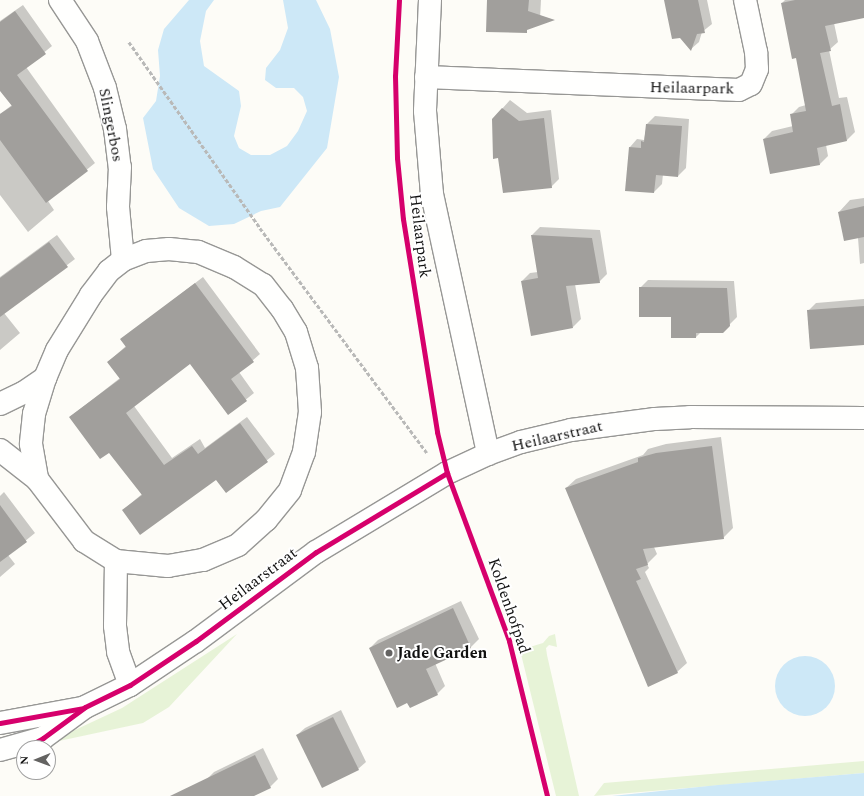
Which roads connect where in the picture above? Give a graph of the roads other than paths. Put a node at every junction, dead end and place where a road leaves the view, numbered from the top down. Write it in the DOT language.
graph roads {
  1 [pos="60,0"];
  2 [pos="430,0"];
  3 [pos="745,0"];
  4 [pos="426,77"];
  5 [pos="123,260"];
  6 [pos="45,378"];
  7 [pos="0,404"];
  8 [pos="864,418"];
  9 [pos="0,450"];
  10 [pos="488,454"];
  11 [pos="37,479"];
  12 [pos="116,561"];
  13 [pos="130,685"];
  14 [pos="85,707"];
  15 [pos="0,723"];
  16 [pos="0,750"];
  1 -- 5 [label="street, Slingerbos"];
  2 -- 4 [label="street, Heilaarpark"];
  3 -- 4 [label="street, Heilaarpark"];
  4 -- 10 [label="street, Heilaarpark"];
  5 -- 6 [label="street"];
  5 -- 12 [label="street"];
  6 -- 7 [label="street"];
  6 -- 11 [label="street"];
  8 -- 10 [label="street, Heilaarstraat"];
  9 -- 11 [label="street"];
  10 -- 13 [label="street, Heilaarstraat"];
  11 -- 12 [label="street"];
  12 -- 13 [label="street"];
  13 -- 14 [label="street, Heilaarstraat"];
  14 -- 15 [label="street, Heilaarstraat"];
  14 -- 16 [label="street, Heilaarstraat"];
}
